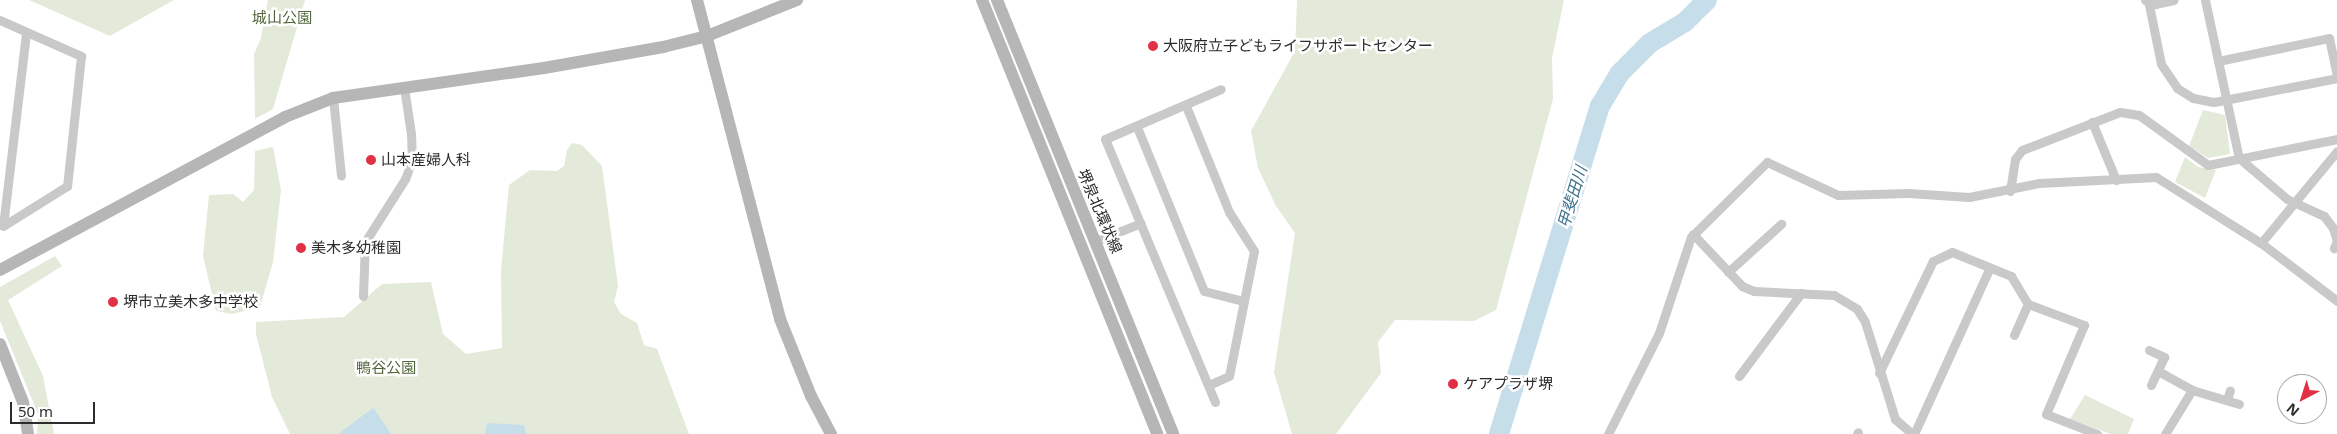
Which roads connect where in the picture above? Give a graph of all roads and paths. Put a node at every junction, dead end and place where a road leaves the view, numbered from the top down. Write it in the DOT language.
graph roads {
  1 [pos="698,0"];
  2 [pos="797,0"];
  3 [pos="982,0"];
  4 [pos="997,0"];
  5 [pos="2174,0"];
  6 [pos="2205,0"];
  7 [pos="2147,1"];
  8 [pos="0,20"];
  9 [pos="26,33"];
  10 [pos="707,36"];
  11 [pos="2218,61"];
  12 [pos="2337,77"];
  13 [pos="404,87"];
  14 [pos="1221,89"];
  15 [pos="333,98"];
  16 [pos="2225,100"];
  17 [pos="1186,106"];
  18 [pos="2092,122"];
  19 [pos="1137,127"];
  20 [pos="2337,139"];
  21 [pos="2337,151"];
  22 [pos="2239,158"];
  23 [pos="341,176"];
  24 [pos="2116,180"];
  25 [pos="3,187"];
  26 [pos="2010,191"];
  27 [pos="2295,203"];
  28 [pos="1141,223"];
  29 [pos="1781,224"];
  30 [pos="1693,234"];
  31 [pos="1096,241"];
  32 [pos="2261,243"];
  33 [pos="2334,248"];
  34 [pos="1990,268"];
  35 [pos="0,270"];
  36 [pos="1728,272"];
  37 [pos="1801,293"];
  38 [pos="363,296"];
  39 [pos="1243,301"];
  40 [pos="2337,301"];
  41 [pos="2028,304"];
  42 [pos="2014,335"];
  43 [pos="0,344"];
  44 [pos="2149,350"];
  45 [pos="2158,371"];
  46 [pos="1878,373"];
  47 [pos="1738,376"];
  48 [pos="1209,385"];
  49 [pos="2151,385"];
  50 [pos="2192,390"];
  51 [pos="2230,390"];
  52 [pos="2227,400"];
  53 [pos="1215,402"];
  54 [pos="2239,404"];
  55 [pos="28,434"];
  56 [pos="831,434"];
  57 [pos="1157,434"];
  58 [pos="1173,434"];
  59 [pos="1608,434"];
  60 [pos="1913,434"];
  61 [pos="2097,434"];
  62 [pos="2165,434"];
  1 -- 10 [label="street"];
  2 -- 10 [label="street"];
  3 -- 57 [label="street, 堺泉北環状線"];
  4 -- 31 [label="street, 堺泉北環状線"];
  5 -- 7 [label="street"];
  6 -- 11 [label="street"];
  7 -- 16 [label="street"];
  8 -- 9 [label="street"];
  9 -- 25 [label="street"];
  9 -- 25 [label="street"];
  10 -- 13 [label="street"];
  10 -- 56 [label="street"];
  11 -- 12 [label="street"];
  11 -- 16 [label="street"];
  12 -- 16 [label="street"];
  13 -- 15 [label="street"];
  13 -- 38 [label="street"];
  14 -- 17 [label="street"];
  15 -- 23 [label="street"];
  15 -- 35 [label="street"];
  16 -- 22 [label="street"];
  17 -- 19 [label="street"];
  17 -- 39 [label="street"];
  18 -- 22 [label="street"];
  18 -- 24 [label="street"];
  18 -- 26 [label="street"];
  19 -- 28 [label="street"];
  19 -- 39 [label="street"];
  20 -- 22 [label="street"];
  21 -- 27 [label="street"];
  22 -- 27 [label="street"];
  24 -- 26 [label="street"];
  24 -- 32 [label="street"];
  26 -- 30 [label="street"];
  27 -- 32 [label="street"];
  27 -- 33 [label="street"];
  28 -- 31 [label="street"];
  28 -- 48 [label="street"];
  29 -- 36 [label="street"];
  30 -- 36 [label="street"];
  30 -- 59 [label="street"];
  31 -- 58 [label="street, 堺泉北環状線"];
  32 -- 40 [label="street"];
  34 -- 41 [label="street"];
  34 -- 46 [label="street"];
  34 -- 60 [label="street"];
  36 -- 37 [label="street"];
  37 -- 46 [label="street"];
  37 -- 47 [label="street"];
  39 -- 48 [label="street"];
  41 -- 42 [label="street"];
  41 -- 61 [label="street"];
  43 -- 55 [label="street"];
  44 -- 45 [label="street"];
  45 -- 49 [label="street"];
  45 -- 50 [label="street"];
  46 -- 60 [label="street"];
  48 -- 53 [label="street"];
  50 -- 52 [label="street"];
  50 -- 62 [label="street"];
  51 -- 52 [label="street"];
  52 -- 54 [label="street"];
}
